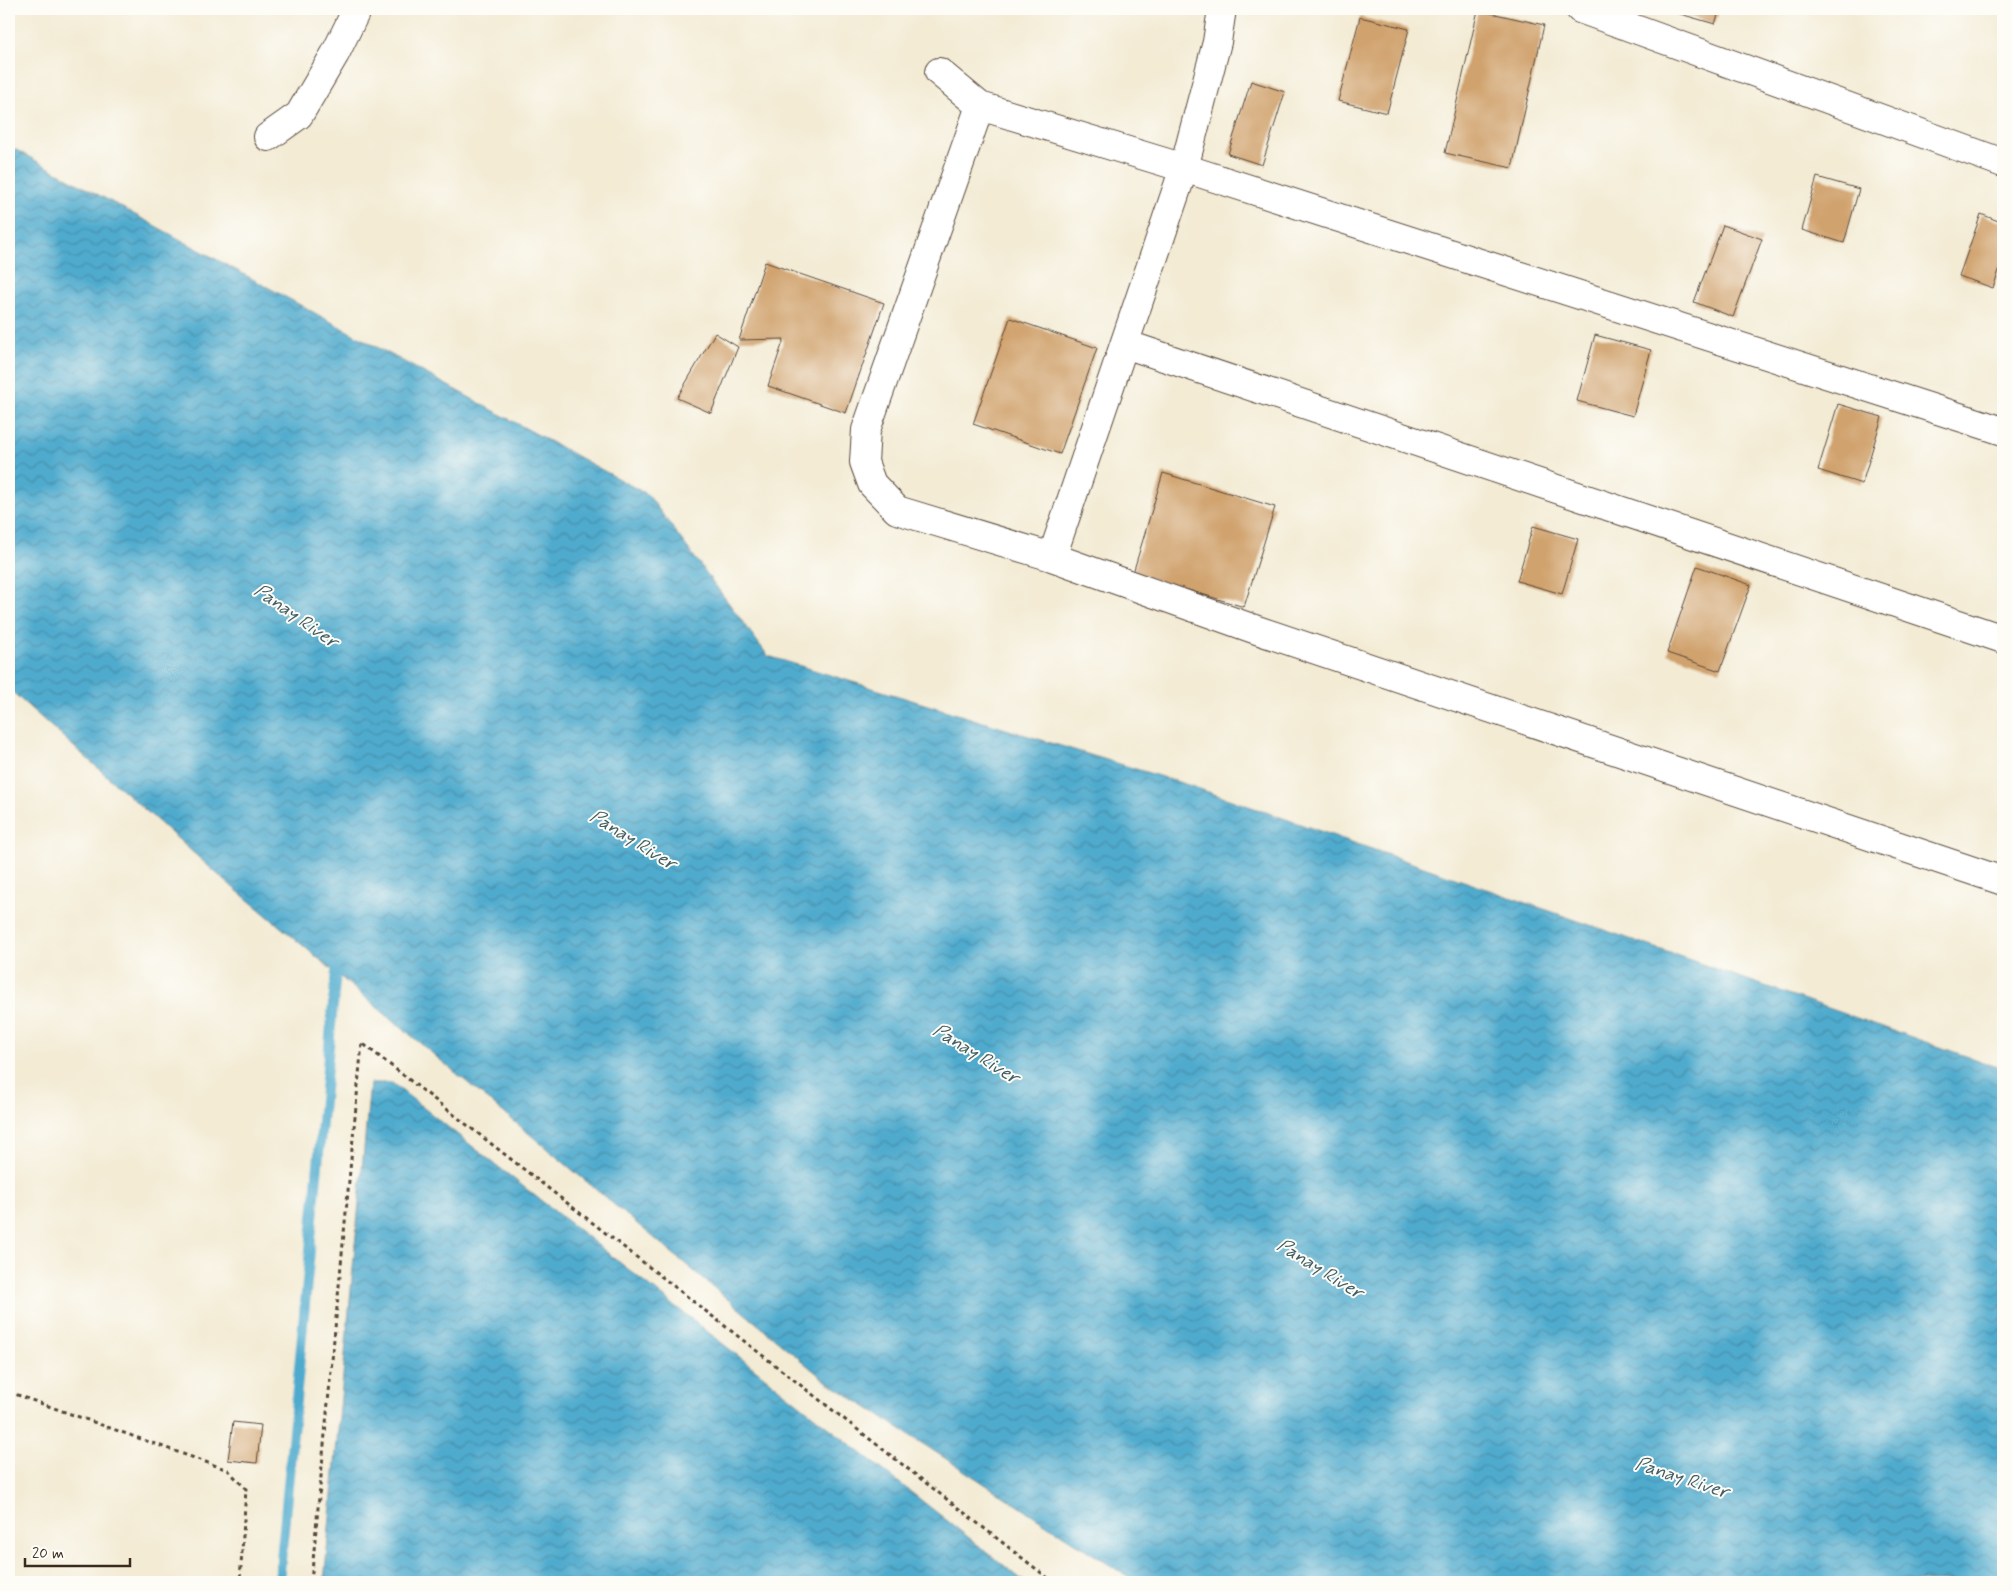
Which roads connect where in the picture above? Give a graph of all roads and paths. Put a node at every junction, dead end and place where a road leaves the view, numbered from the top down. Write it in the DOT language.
graph roads {
  1 [pos="357,9"];
  2 [pos="1222,9"];
  3 [pos="1580,9"];
  4 [pos="940,72"];
  5 [pos="980,106"];
  6 [pos="268,137"];
  7 [pos="2003,163"];
  8 [pos="1184,168"];
  9 [pos="1125,344"];
  10 [pos="2003,431"];
  11 [pos="1052,557"];
  12 [pos="2003,639"];
  13 [pos="2001,872"];
  14 [pos="9,1392"];
  15 [pos="240,1582"];
  16 [pos="311,1582"];
  17 [pos="1053,1582"];
  1 -- 6 [label="street"];
  2 -- 8 [label="street"];
  3 -- 7 [label="street"];
  4 -- 5 [label="street"];
  5 -- 8 [label="street"];
  5 -- 11 [label="street"];
  8 -- 9 [label="street"];
  8 -- 10 [label="street"];
  9 -- 11 [label="street"];
  9 -- 12 [label="street"];
  11 -- 13 [label="street"];
  14 -- 15 [label="path"];
  16 -- 17 [label="path"];
}
